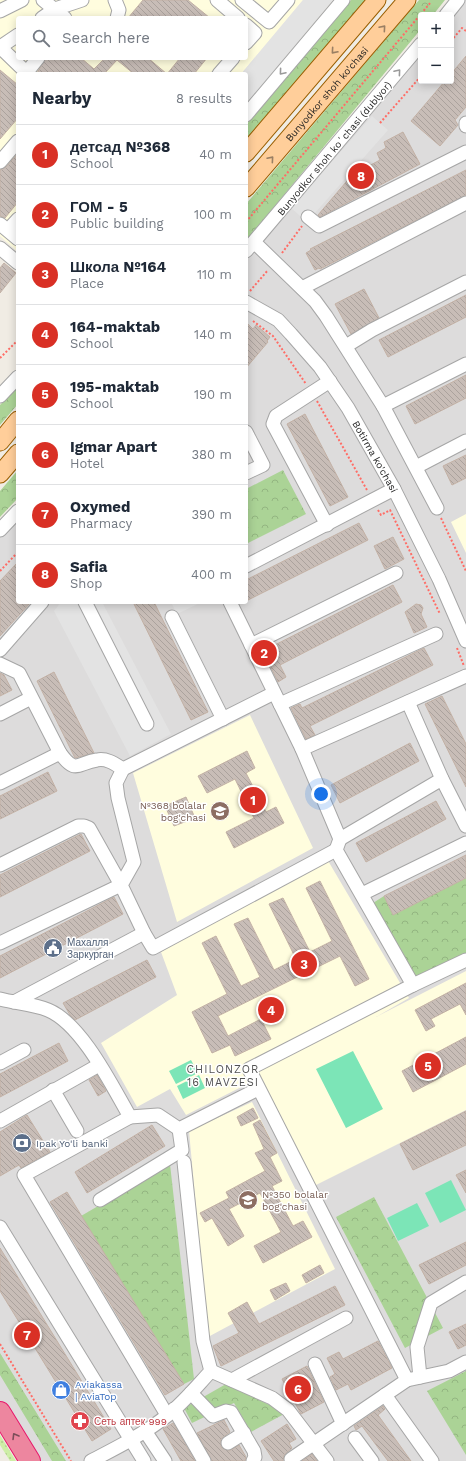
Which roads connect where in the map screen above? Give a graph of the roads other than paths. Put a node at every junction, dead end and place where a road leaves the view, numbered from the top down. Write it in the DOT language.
graph roads {
  1 [pos="3,0"];
  2 [pos="22,0"];
  3 [pos="43,0"];
  4 [pos="82,0"];
  5 [pos="103,0"];
  6 [pos="116,0"];
  7 [pos="217,0"];
  8 [pos="242,0"];
  9 [pos="288,0"];
  10 [pos="343,0"];
  11 [pos="377,0"];
  12 [pos="407,0"];
  13 [pos="458,0"];
  14 [pos="0,1"];
  15 [pos="55,9"];
  16 [pos="0,11"];
  17 [pos="448,12"];
  18 [pos="45,16"];
  19 [pos="63,16"];
  20 [pos="118,16"];
  21 [pos="236,16"];
  22 [pos="248,27"];
  23 [pos="16,36"];
  24 [pos="248,41"];
  25 [pos="0,47"];
  26 [pos="418,48"];
  27 [pos="37,60"];
  28 [pos="231,60"];
  29 [pos="27,72"];
  30 [pos="29,72"];
  31 [pos="221,72"];
  32 [pos="248,113"];
  33 [pos="16,143"];
  34 [pos="248,151"];
  35 [pos="466,152"];
  36 [pos="0,162"];
  37 [pos="248,186"];
  38 [pos="466,203"];
  39 [pos="308,217"];
  40 [pos="16,222"];
  41 [pos="9,231"];
  42 [pos="250,246"];
  43 [pos="0,248"];
  44 [pos="16,261"];
  45 [pos="466,282"];
  46 [pos="302,288"];
  47 [pos="248,303"];
  48 [pos="346,346"];
  49 [pos="466,364"];
  50 [pos="16,379"];
  51 [pos="330,381"];
  52 [pos="0,396"];
  53 [pos="383,406"];
  54 [pos="16,422"];
  55 [pos="248,436"];
  56 [pos="466,441"];
  57 [pos="0,442"];
  58 [pos="16,455"];
  59 [pos="416,467"];
  60 [pos="248,472"];
  61 [pos="0,474"];
  62 [pos="394,489"];
  63 [pos="437,508"];
  64 [pos="16,514"];
  65 [pos="327,525"];
  66 [pos="0,530"];
  67 [pos="248,565"];
  68 [pos="396,573"];
  69 [pos="40,604"];
  70 [pos="86,604"];
  71 [pos="231,604"];
  72 [pos="172,617"];
  73 [pos="436,634"];
  74 [pos="460,642"];
  75 [pos="251,645"];
  76 [pos="0,650"];
  77 [pos="0,664"];
  78 [pos="466,676"];
  79 [pos="31,698"];
  80 [pos="277,699"];
  81 [pos="408,702"];
  82 [pos="0,714"];
  83 [pos="223,719"];
  84 [pos="147,724"];
  85 [pos="302,749"];
  86 [pos="60,753"];
  87 [pos="123,769"];
  88 [pos="442,779"];
  89 [pos="0,783"];
  90 [pos="466,826"];
  91 [pos="466,843"];
  92 [pos="338,845"];
  93 [pos="0,865"];
  94 [pos="121,885"];
  95 [pos="362,894"];
  96 [pos="144,933"];
  97 [pos="0,943"];
  98 [pos="466,960"];
  99 [pos="413,985"];
  100 [pos="0,999"];
  101 [pos="14,1002"];
  102 [pos="24,1050"];
  103 [pos="0,1063"];
  104 [pos="99,1065"];
  105 [pos="258,1089"];
  106 [pos="53,1090"];
  107 [pos="130,1116"];
  108 [pos="0,1120"];
  109 [pos="179,1129"];
  110 [pos="77,1131"];
  111 [pos="184,1162"];
  112 [pos="100,1200"];
  113 [pos="0,1227"];
  114 [pos="466,1282"];
  115 [pos="346,1318"];
  116 [pos="466,1362"];
  117 [pos="315,1364"];
  118 [pos="211,1371"];
  119 [pos="420,1377"];
  120 [pos="232,1380"];
  121 [pos="407,1380"];
  122 [pos="191,1393"];
  123 [pos="385,1395"];
  124 [pos="0,1412"];
  125 [pos="170,1412"];
  126 [pos="343,1424"];
  127 [pos="145,1430"];
  128 [pos="244,1433"];
  129 [pos="355,1438"];
  130 [pos="131,1440"];
  131 [pos="228,1442"];
  132 [pos="314,1443"];
  133 [pos="291,1459"];
  134 [pos="30,1461"];
  135 [pos="91,1461"];
  136 [pos="144,1461"];
  137 [pos="165,1461"];
  138 [pos="204,1461"];
  139 [pos="253,1461"];
  140 [pos="327,1461"];
  141 [pos="372,1461"];
  142 [pos="432,1461"];
  1 -- 14 [label="street"];
  2 -- 16 [label="street"];
  3 -- 15 [label="street"];
  4 -- 15 [label="street"];
  5 -- 6 [label="street"];
  6 -- 20 [label="street"];
  7 -- 21 [label="street"];
  8 -- 9 [label="street"];
  10 -- 32 [label="street, one-way"];
  11 -- 34 [label="main road, one-way"];
  37 -- 12 [label="main road, Bunyodkor shoh ko'chasi, one-way"];
  13 -- 17 [label="street"];
  15 -- 18 [label="street"];
  15 -- 19 [label="street"];
  22 -- 24 [label="street"];
  23 -- 25 [label="street"];
  25 -- 29 [label="street"];
  42 -- 26 [label="street, Bunyodkor shoh koʻchasi (dublyor), one-way"];
  27 -- 30 [label="street"];
  28 -- 31 [label="street"];
  33 -- 36 [label="street"];
  35 -- 39 [label="street"];
  38 -- 46 [label="street"];
  40 -- 41 [label="street"];
  42 -- 46 [label="street"];
  43 -- 44 [label="street"];
  45 -- 48 [label="street"];
  46 -- 48 [label="street"];
  47 -- 51 [label="street, Botirma ko'chasi"];
  48 -- 53 [label="street"];
  49 -- 53 [label="street"];
  50 -- 52 [label="street"];
  51 -- 62 [label="street, Botirma ko'chasi"];
  51 -- 65 [label="street"];
  53 -- 59 [label="street"];
  54 -- 57 [label="main road"];
  55 -- 60 [label="street"];
  56 -- 59 [label="street"];
  58 -- 61 [label="main road"];
  59 -- 63 [label="street"];
  62 -- 65 [label="street"];
  62 -- 74 [label="street, Botirma ko'chasi"];
  64 -- 66 [label="street"];
  65 -- 67 [label="street"];
  68 -- 75 [label="street"];
  69 -- 76 [label="street"];
  70 -- 84 [label="street"];
  71 -- 75 [label="street"];
  72 -- 83 [label="street"];
  73 -- 80 [label="street"];
  75 -- 80 [label="street"];
  77 -- 79 [label="street"];
  78 -- 81 [label="street"];
  79 -- 82 [label="street"];
  79 -- 86 [label="street"];
  80 -- 83 [label="street"];
  80 -- 85 [label="street"];
  81 -- 85 [label="street"];
  81 -- 88 [label="street"];
  83 -- 87 [label="street"];
  85 -- 92 [label="street"];
  86 -- 87 [label="street"];
  86 -- 89 [label="street"];
  87 -- 94 [label="street"];
  88 -- 90 [label="street"];
  88 -- 92 [label="street"];
  91 -- 95 [label="street"];
  92 -- 95 [label="street"];
  92 -- 96 [label="street"];
  93 -- 94 [label="street"];
  94 -- 96 [label="street"];
  94 -- 97 [label="street"];
  95 -- 99 [label="street"];
  96 -- 101 [label="street"];
  98 -- 99 [label="street"];
  99 -- 105 [label="street"];
  100 -- 101 [label="street"];
  101 -- 104 [label="street"];
  102 -- 103 [label="street"];
  104 -- 106 [label="street"];
  104 -- 107 [label="street"];
  105 -- 109 [label="street"];
  105 -- 121 [label="street"];
  106 -- 108 [label="street"];
  106 -- 110 [label="street"];
  107 -- 109 [label="street"];
  107 -- 125 [label="street"];
  109 -- 112 [label="street"];
  111 -- 118 [label="street"];
  113 -- 130 [label="street"];
  114 -- 119 [label="street"];
  115 -- 120 [label="street"];
  116 -- 119 [label="street"];
  117 -- 126 [label="street"];
  118 -- 120 [label="street"];
  118 -- 122 [label="street"];
  119 -- 121 [label="street"];
  120 -- 132 [label="street"];
  121 -- 123 [label="street"];
  122 -- 125 [label="street"];
  122 -- 128 [label="street"];
  123 -- 126 [label="street"];
  123 -- 142 [label="street"];
  134 -- 124 [label="highway, one-way"];
  125 -- 127 [label="street"];
  125 -- 138 [label="street"];
  126 -- 132 [label="street"];
  127 -- 130 [label="street"];
  127 -- 137 [label="street"];
  128 -- 131 [label="street"];
  128 -- 139 [label="street"];
  129 -- 141 [label="street"];
  130 -- 135 [label="street"];
  130 -- 136 [label="street"];
  132 -- 133 [label="street"];
  132 -- 140 [label="street"];
}
